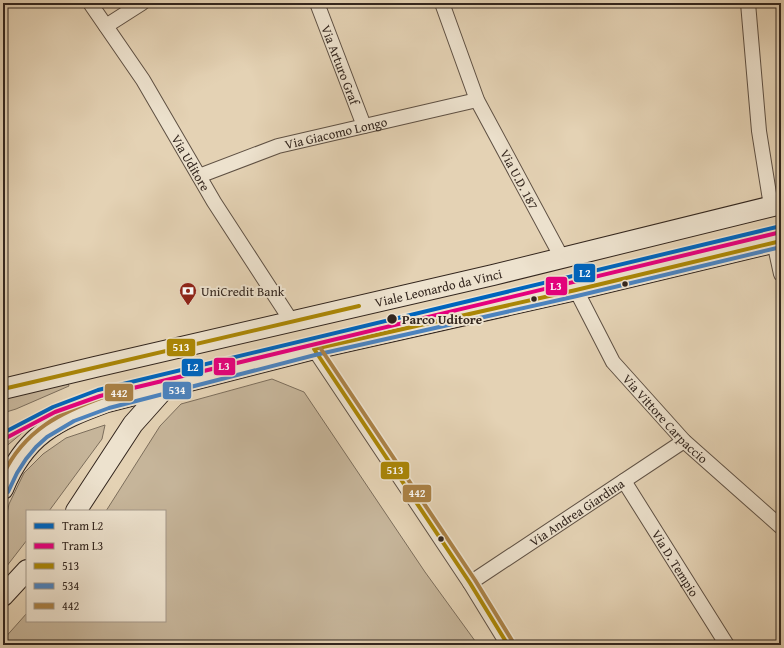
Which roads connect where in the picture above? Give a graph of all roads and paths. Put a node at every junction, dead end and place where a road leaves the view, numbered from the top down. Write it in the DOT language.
graph roads {
  1 [pos="90,3"];
  2 [pos="142,3"];
  3 [pos="317,3"];
  4 [pos="442,3"];
  5 [pos="748,3"];
  6 [pos="106,26"];
  7 [pos="477,100"];
  8 [pos="364,126"];
  9 [pos="199,176"];
  10 [pos="776,205"];
  11 [pos="778,241"];
  12 [pos="562,258"];
  13 [pos="781,274"];
  14 [pos="576,290"];
  15 [pos="292,322"];
  16 [pos="314,349"];
  17 [pos="8,386"];
  18 [pos="166,387"];
  19 [pos="684,441"];
  20 [pos="624,481"];
  21 [pos="3,489"];
  22 [pos="77,510"];
  23 [pos="781,527"];
  24 [pos="26,571"];
  25 [pos="470,583"];
  26 [pos="3,596"];
  27 [pos="508,645"];
  28 [pos="726,645"];
  1 -- 6 [label="street, Via Uditore"];
  2 -- 6 [label="street"];
  3 -- 8 [label="street, Via Arturo Graf"];
  4 -- 7 [label="street, Via U.D. 187"];
  5 -- 10 [label="street"];
  6 -- 9 [label="street, Via Uditore"];
  7 -- 8 [label="street, Via Giacomo Longo"];
  7 -- 12 [label="street, Via U.D. 187"];
  8 -- 9 [label="street, Via Giacomo Longo"];
  9 -- 15 [label="street, Via Uditore"];
  10 -- 12 [label="street, Viale Leonardo da Vinci"];
  11 -- 13 [label="street"];
  11 -- 14 [label="street"];
  12 -- 15 [label="street, Viale Leonardo da Vinci"];
  14 -- 16 [label="street"];
  14 -- 19 [label="street, Via Vittore Carpaccio"];
  15 -- 17 [label="street, Viale Leonardo da Vinci"];
  16 -- 18 [label="street"];
  16 -- 25 [label="street"];
  18 -- 21 [label="street"];
  18 -- 22 [label="street"];
  19 -- 20 [label="street, Via Andrea Giardina"];
  19 -- 23 [label="street, Via Vittore Carpaccio"];
  20 -- 25 [label="street, Via Andrea Giardina"];
  20 -- 28 [label="street, Via D. Tempio"];
  24 -- 26 [label="street"];
  25 -- 27 [label="street"];
}
